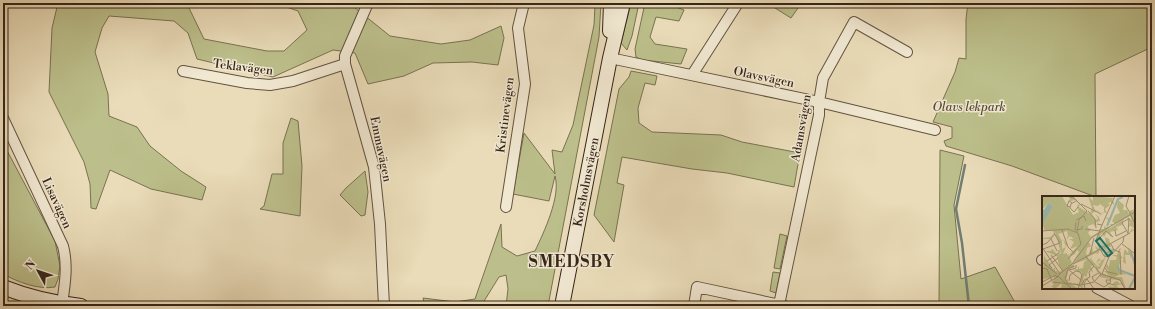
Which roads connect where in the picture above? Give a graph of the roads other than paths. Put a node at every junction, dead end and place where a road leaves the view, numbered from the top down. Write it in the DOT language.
graph roads {
  1 [pos="368,3"];
  2 [pos="524,3"];
  3 [pos="611,3"];
  4 [pos="623,3"];
  5 [pos="738,3"];
  6 [pos="907,52"];
  7 [pos="610,58"];
  8 [pos="345,64"];
  9 [pos="183,71"];
  10 [pos="692,75"];
  11 [pos="819,102"];
  12 [pos="3,118"];
  13 [pos="935,130"];
  14 [pos="506,207"];
  15 [pos="3,287"];
  16 [pos="1099,289"];
  17 [pos="62,304"];
  18 [pos="782,305"];
  19 [pos="81,306"];
  20 [pos="384,306"];
  21 [pos="562,306"];
  22 [pos="694,306"];
  23 [pos="1131,306"];
  1 -- 8 [label="street, Emmavägen"];
  2 -- 14 [label="street, Kristinevägen"];
  3 -- 7 [label="main road, Korsholmsvägen"];
  4 -- 7 [label="main road, Korsholmsvägen"];
  5 -- 10 [label="street"];
  6 -- 11 [label="street, Adamsvägen"];
  7 -- 10 [label="street, Olavsvägen"];
  7 -- 21 [label="main road, Korsholmsvägen"];
  8 -- 9 [label="street, Teklavägen"];
  8 -- 20 [label="street, Emmavägen"];
  10 -- 11 [label="street, Olavsvägen"];
  11 -- 13 [label="street, Olavsvägen"];
  11 -- 18 [label="street, Adamsvägen"];
  12 -- 17 [label="street, Lisavägen"];
  15 -- 17 [label="main road"];
  16 -- 23 [label="street"];
  17 -- 19 [label="main road"];
  18 -- 22 [label="street"];
}
